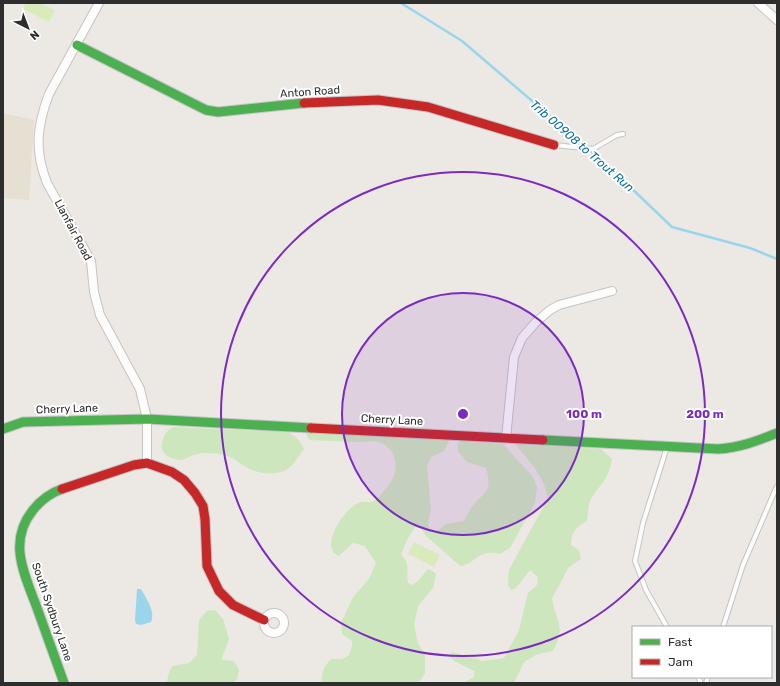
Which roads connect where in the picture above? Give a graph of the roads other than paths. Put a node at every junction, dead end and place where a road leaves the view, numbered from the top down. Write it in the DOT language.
graph roads {
  1 [pos="99,3"];
  2 [pos="758,3"];
  3 [pos="777,20"];
  4 [pos="77,45"];
  5 [pos="623,134"];
  6 [pos="554,146"];
  7 [pos="612,291"];
  8 [pos="147,419"];
  9 [pos="3,429"];
  10 [pos="777,433"];
  11 [pos="506,438"];
  12 [pos="667,447"];
  13 [pos="147,463"];
  14 [pos="777,486"];
  15 [pos="264,620"];
  16 [pos="666,626"];
  17 [pos="723,626"];
  18 [pos="64,683"];
  1 -- 4 [label="street, Llanfair Road"];
  2 -- 3 [label="street"];
  4 -- 6 [label="street, Anton Road"];
  4 -- 8 [label="street, Llanfair Road"];
  5 -- 6 [label="lane"];
  7 -- 11 [label="street"];
  8 -- 9 [label="street, Cherry Lane"];
  8 -- 11 [label="street, Cherry Lane"];
  8 -- 13 [label="street, Llanfair Road"];
  10 -- 12 [label="street, Cherry Lane"];
  11 -- 12 [label="street, Cherry Lane"];
  12 -- 16 [label="lane"];
  13 -- 15 [label="street"];
  13 -- 18 [label="street, South Sydbury Lane"];
  14 -- 17 [label="lane"];
}
